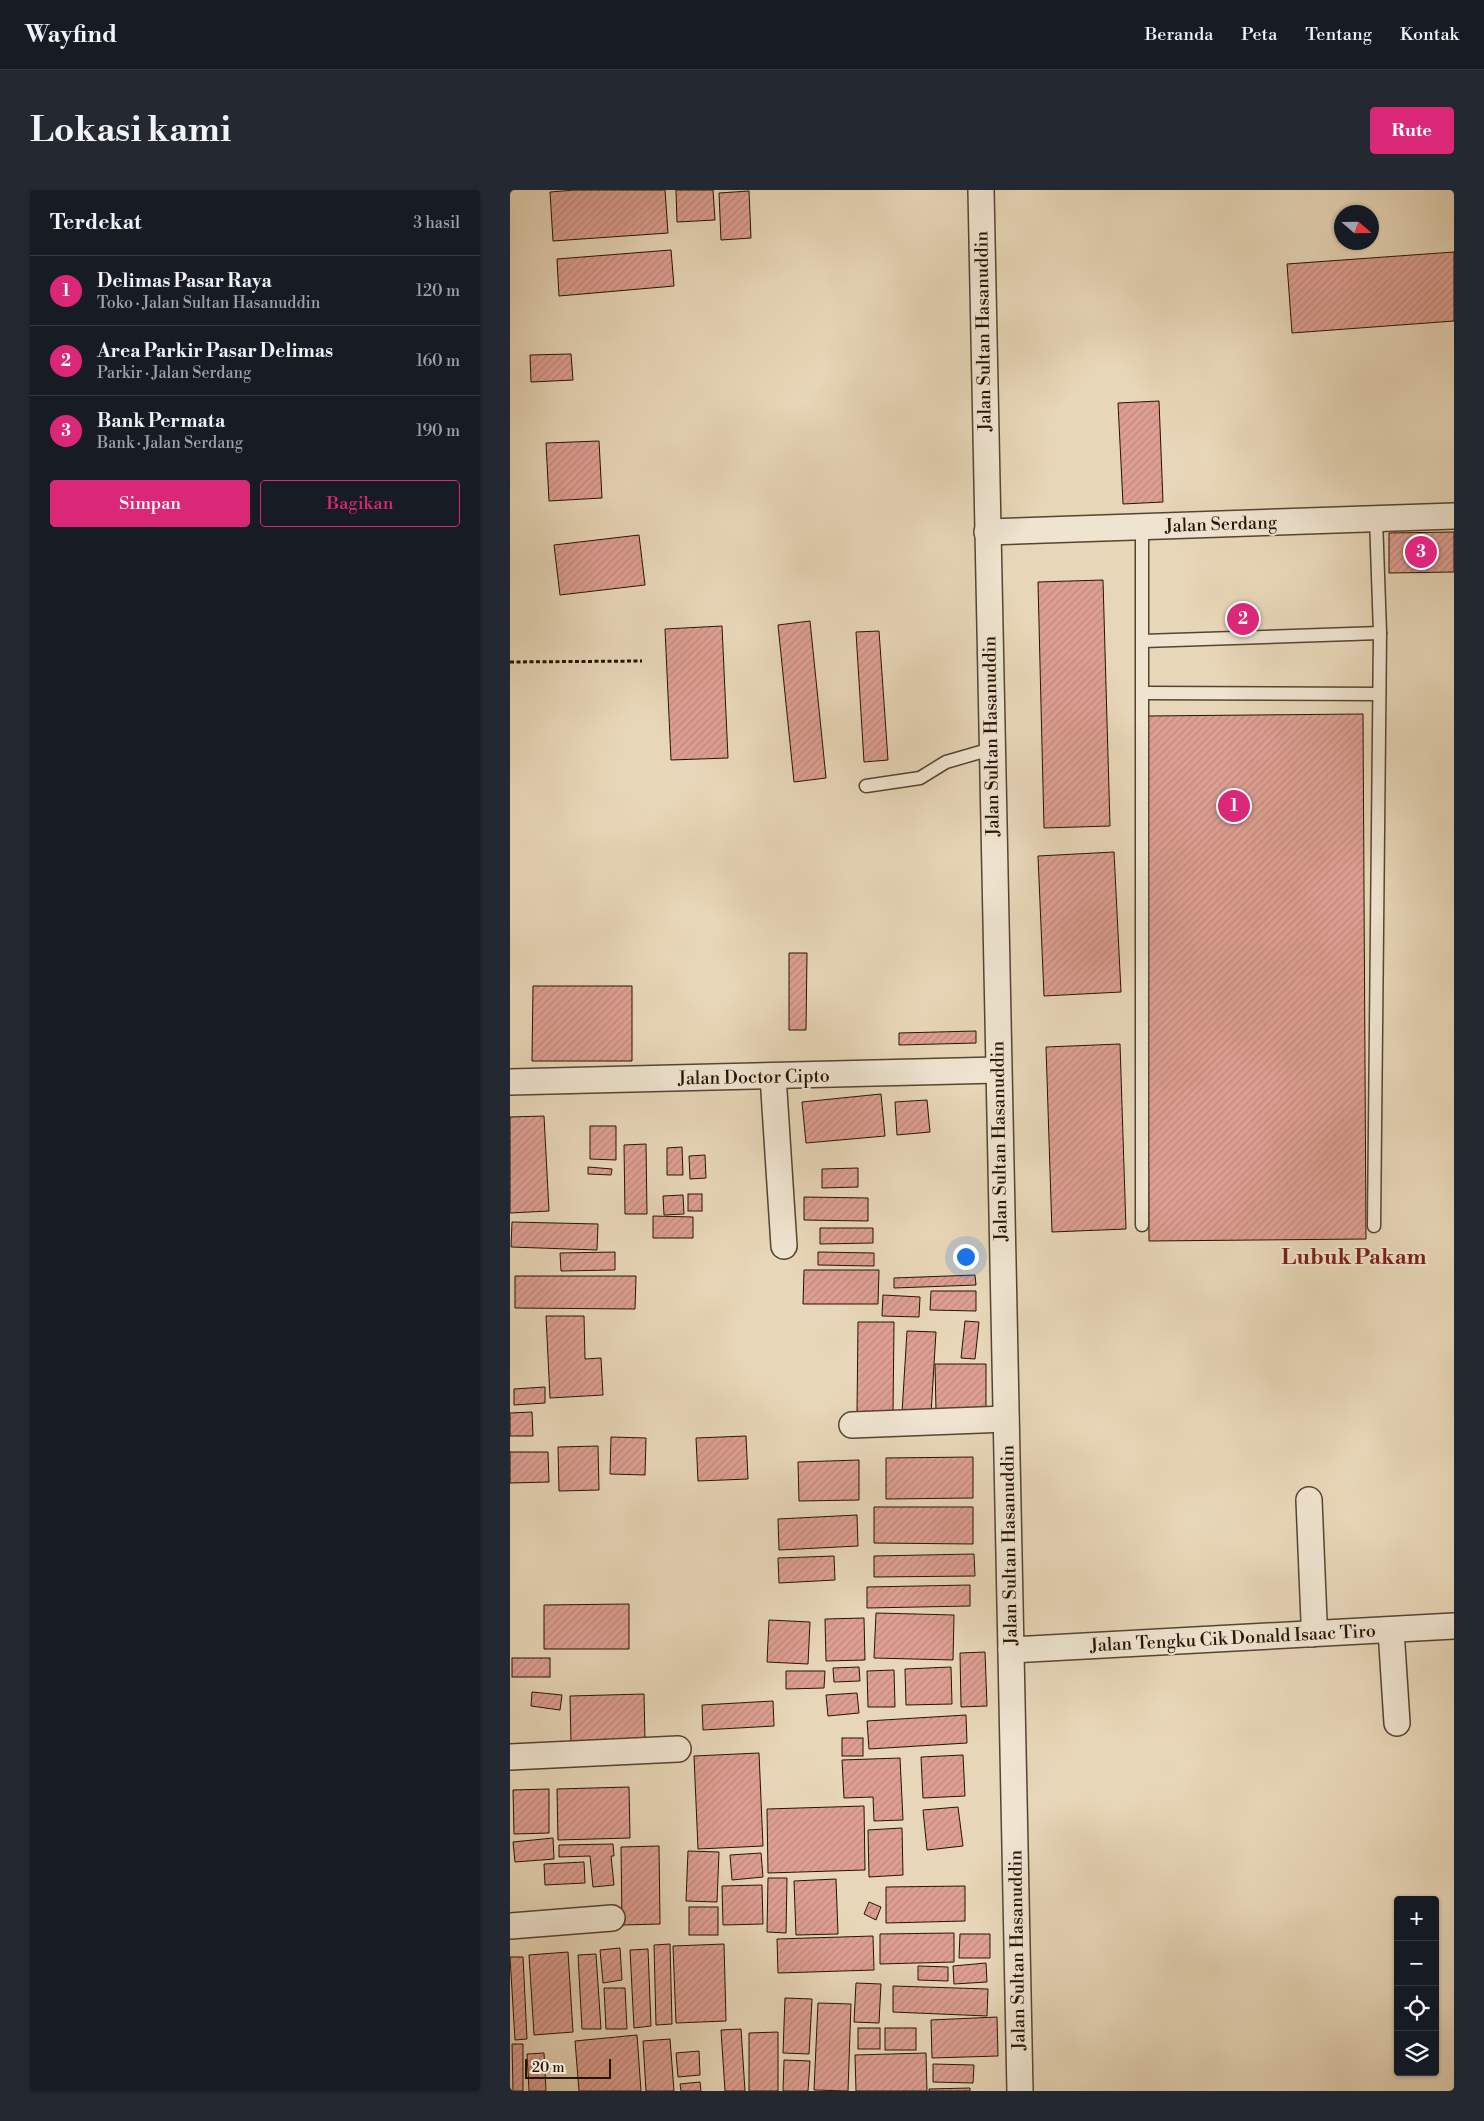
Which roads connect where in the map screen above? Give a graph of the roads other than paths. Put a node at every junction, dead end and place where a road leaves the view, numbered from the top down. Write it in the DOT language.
graph roads {
  1 [pos="980,190"];
  2 [pos="1454,516"];
  3 [pos="1376,518"];
  4 [pos="1142,526"];
  5 [pos="987,532"];
  6 [pos="1380,633"];
  7 [pos="1143,641"];
  8 [pos="1143,694"];
  9 [pos="1379,694"];
  10 [pos="992,749"];
  11 [pos="866,786"];
  12 [pos="998,1070"];
  13 [pos="773,1076"];
  14 [pos="510,1082"];
  15 [pos="1142,1225"];
  16 [pos="1374,1226"];
  17 [pos="784,1246"];
  18 [pos="1006,1419"];
  19 [pos="852,1426"];
  20 [pos="1309,1500"];
  21 [pos="1454,1626"];
  22 [pos="1391,1630"];
  23 [pos="1312,1634"];
  24 [pos="1011,1650"];
  25 [pos="1397,1723"];
  26 [pos="678,1749"];
  27 [pos="510,1757"];
  28 [pos="612,1918"];
  29 [pos="510,1926"];
  30 [pos="1020,2091"];
  1 -- 5 [label="street, Jalan Sultan Hasanuddin"];
  2 -- 3 [label="street, Jalan Serdang"];
  3 -- 4 [label="street, Jalan Serdang"];
  3 -- 6 [label="lane"];
  4 -- 5 [label="street, Jalan Serdang"];
  4 -- 7 [label="lane"];
  5 -- 10 [label="street, Jalan Sultan Hasanuddin"];
  6 -- 7 [label="lane"];
  6 -- 9 [label="lane"];
  7 -- 8 [label="lane"];
  8 -- 9 [label="lane"];
  8 -- 15 [label="lane"];
  9 -- 16 [label="lane"];
  10 -- 11 [label="lane"];
  10 -- 12 [label="street, Jalan Sultan Hasanuddin"];
  12 -- 13 [label="street, Jalan Doctor Cipto"];
  12 -- 18 [label="street, Jalan Sultan Hasanuddin"];
  13 -- 14 [label="street, Jalan Doctor Cipto"];
  13 -- 17 [label="street"];
  18 -- 19 [label="street"];
  18 -- 24 [label="street, Jalan Sultan Hasanuddin"];
  20 -- 23 [label="street"];
  21 -- 22 [label="street, Jalan Tengku Cik Donald Isaac Tiro"];
  22 -- 23 [label="street, Jalan Tengku Cik Donald Isaac Tiro"];
  22 -- 25 [label="street"];
  23 -- 24 [label="street, Jalan Tengku Cik Donald Isaac Tiro"];
  24 -- 30 [label="street, Jalan Sultan Hasanuddin"];
  26 -- 27 [label="street"];
  28 -- 29 [label="street"];
}
